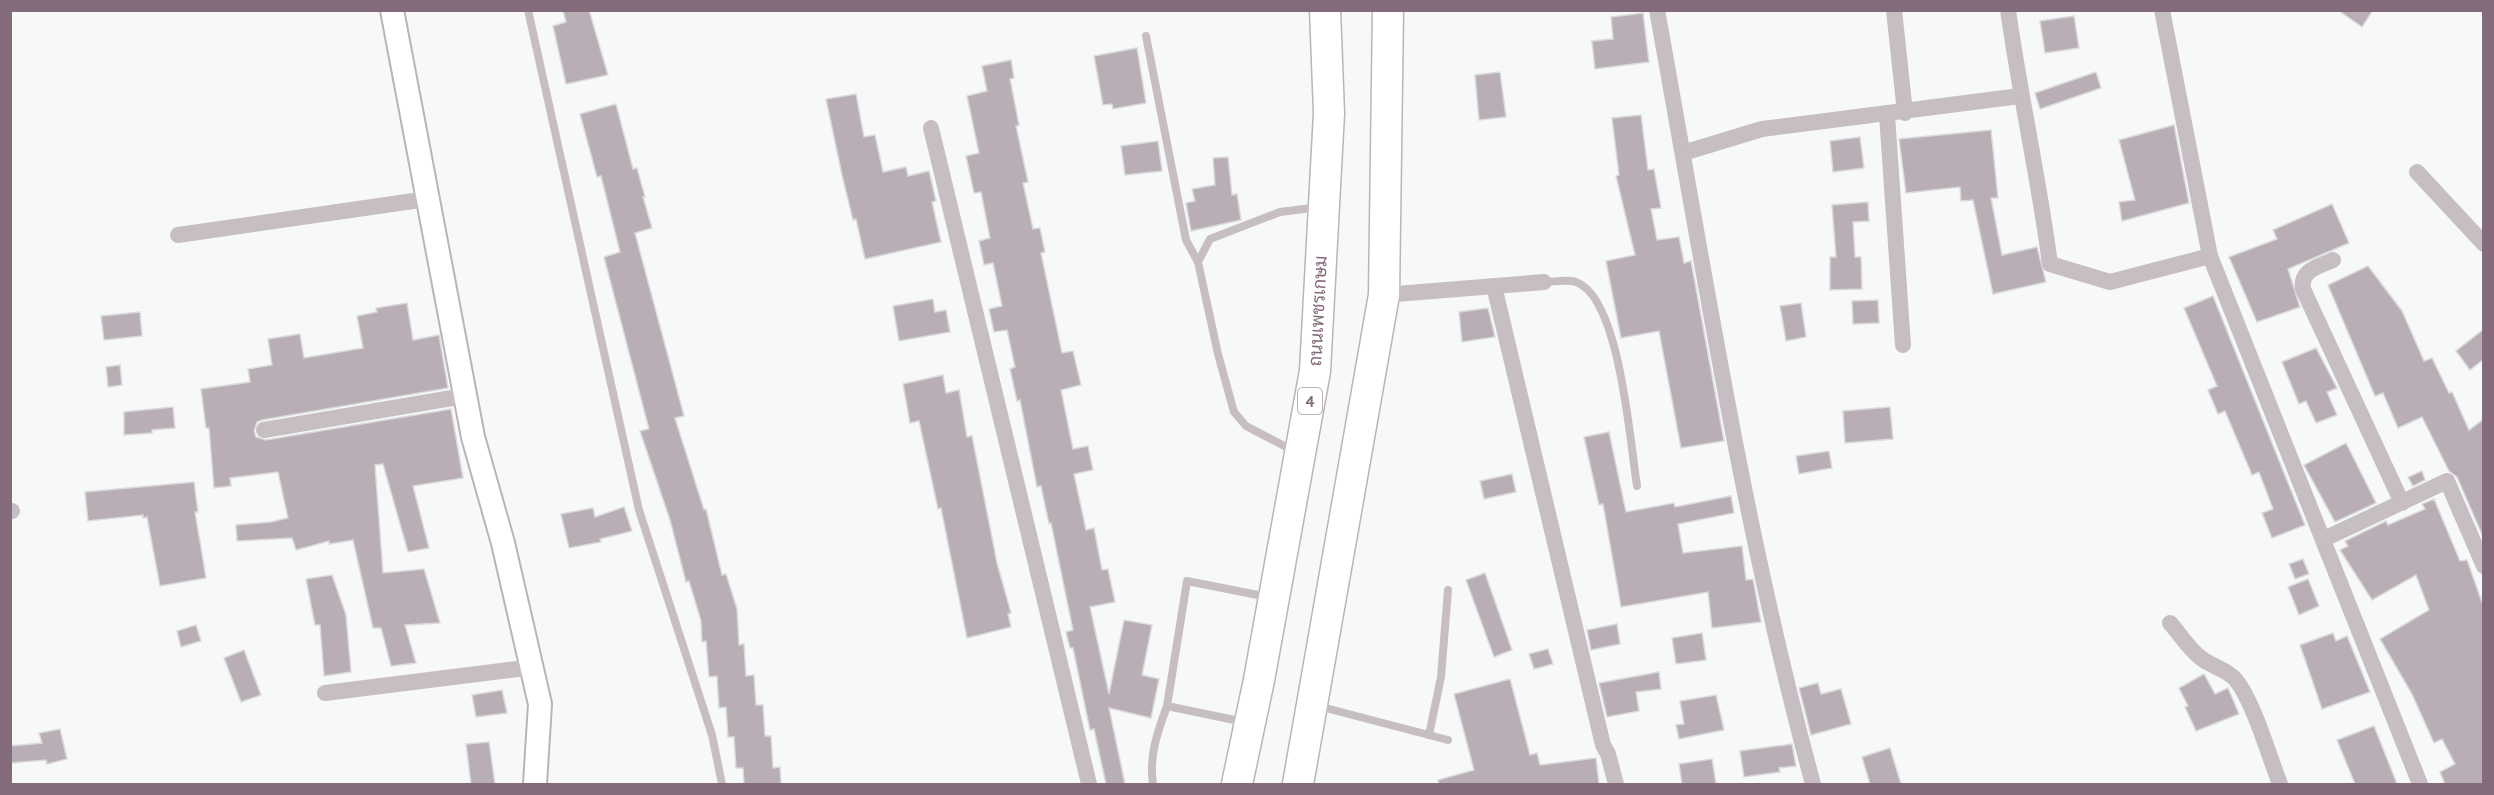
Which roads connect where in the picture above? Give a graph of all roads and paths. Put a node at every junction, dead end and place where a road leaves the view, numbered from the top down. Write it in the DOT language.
graph roads {
  1 [pos="392,10"];
  2 [pos="528,10"];
  3 [pos="1325,10"];
  4 [pos="1388,10"];
  5 [pos="1657,10"];
  6 [pos="1894,10"];
  7 [pos="2008,10"];
  8 [pos="2162,10"];
  9 [pos="1146,36"];
  10 [pos="2020,96"];
  11 [pos="1905,113"];
  12 [pos="1887,115"];
  13 [pos="931,128"];
  14 [pos="1683,153"];
  15 [pos="2417,172"];
  16 [pos="428,199"];
  17 [pos="1324,206"];
  18 [pos="178,235"];
  19 [pos="2484,244"];
  20 [pos="2210,256"];
  21 [pos="2333,260"];
  22 [pos="1198,262"];
  23 [pos="1544,282"];
  24 [pos="1494,286"];
  25 [pos="1384,295"];
  26 [pos="1903,345"];
  27 [pos="464,396"];
  28 [pos="264,430"];
  29 [pos="1300,453"];
  30 [pos="1636,486"];
  31 [pos="2402,502"];
  32 [pos="2324,539"];
  33 [pos="2484,566"];
  34 [pos="1448,590"];
  35 [pos="1274,598"];
  36 [pos="2170,623"];
  37 [pos="533,668"];
  38 [pos="325,693"];
  39 [pos="1314,705"];
  40 [pos="1167,706"];
  41 [pos="1250,723"];
  42 [pos="1429,735"];
  43 [pos="1448,740"];
  44 [pos="535,784"];
  45 [pos="722,784"];
  46 [pos="1089,784"];
  47 [pos="1153,784"];
  48 [pos="1237,784"];
  49 [pos="1298,784"];
  50 [pos="1616,784"];
  51 [pos="1813,784"];
  52 [pos="2280,784"];
  53 [pos="2420,784"];
  1 -- 16 [label="street"];
  2 -- 45 [label="lane"];
  3 -- 17 [label="highway, ถนนเพชรเกษม / 4"];
  4 -- 25 [label="highway"];
  5 -- 14 [label="street"];
  6 -- 11 [label="street"];
  7 -- 10 [label="street"];
  8 -- 20 [label="street"];
  9 -- 22 [label="lane"];
  10 -- 11 [label="street"];
  10 -- 20 [label="street"];
  11 -- 12 [label="street"];
  12 -- 14 [label="street"];
  12 -- 26 [label="street"];
  13 -- 46 [label="street"];
  14 -- 51 [label="street"];
  15 -- 19 [label="street"];
  16 -- 18 [label="street"];
  16 -- 27 [label="street"];
  17 -- 22 [label="lane"];
  17 -- 29 [label="highway, ถนนเพชรเกษม / 4"];
  20 -- 32 [label="street"];
  21 -- 31 [label="street"];
  22 -- 29 [label="lane"];
  23 -- 24 [label="street"];
  23 -- 30 [label="lane"];
  24 -- 25 [label="street"];
  24 -- 50 [label="street"];
  25 -- 39 [label="highway"];
  27 -- 28 [label="street"];
  27 -- 37 [label="street"];
  29 -- 35 [label="highway, ถนนเพชรเกษม / 4"];
  31 -- 32 [label="street"];
  31 -- 33 [label="street"];
  32 -- 53 [label="street"];
  34 -- 42 [label="lane"];
  35 -- 40 [label="lane"];
  35 -- 41 [label="highway, ถนนเพชรเกษม / 4"];
  36 -- 52 [label="street"];
  37 -- 38 [label="street"];
  37 -- 44 [label="street"];
  39 -- 42 [label="lane"];
  39 -- 49 [label="highway"];
  40 -- 41 [label="lane"];
  40 -- 47 [label="lane"];
  41 -- 48 [label="highway, ถนนเพชรเกษม / 4"];
  42 -- 43 [label="lane"];
}
